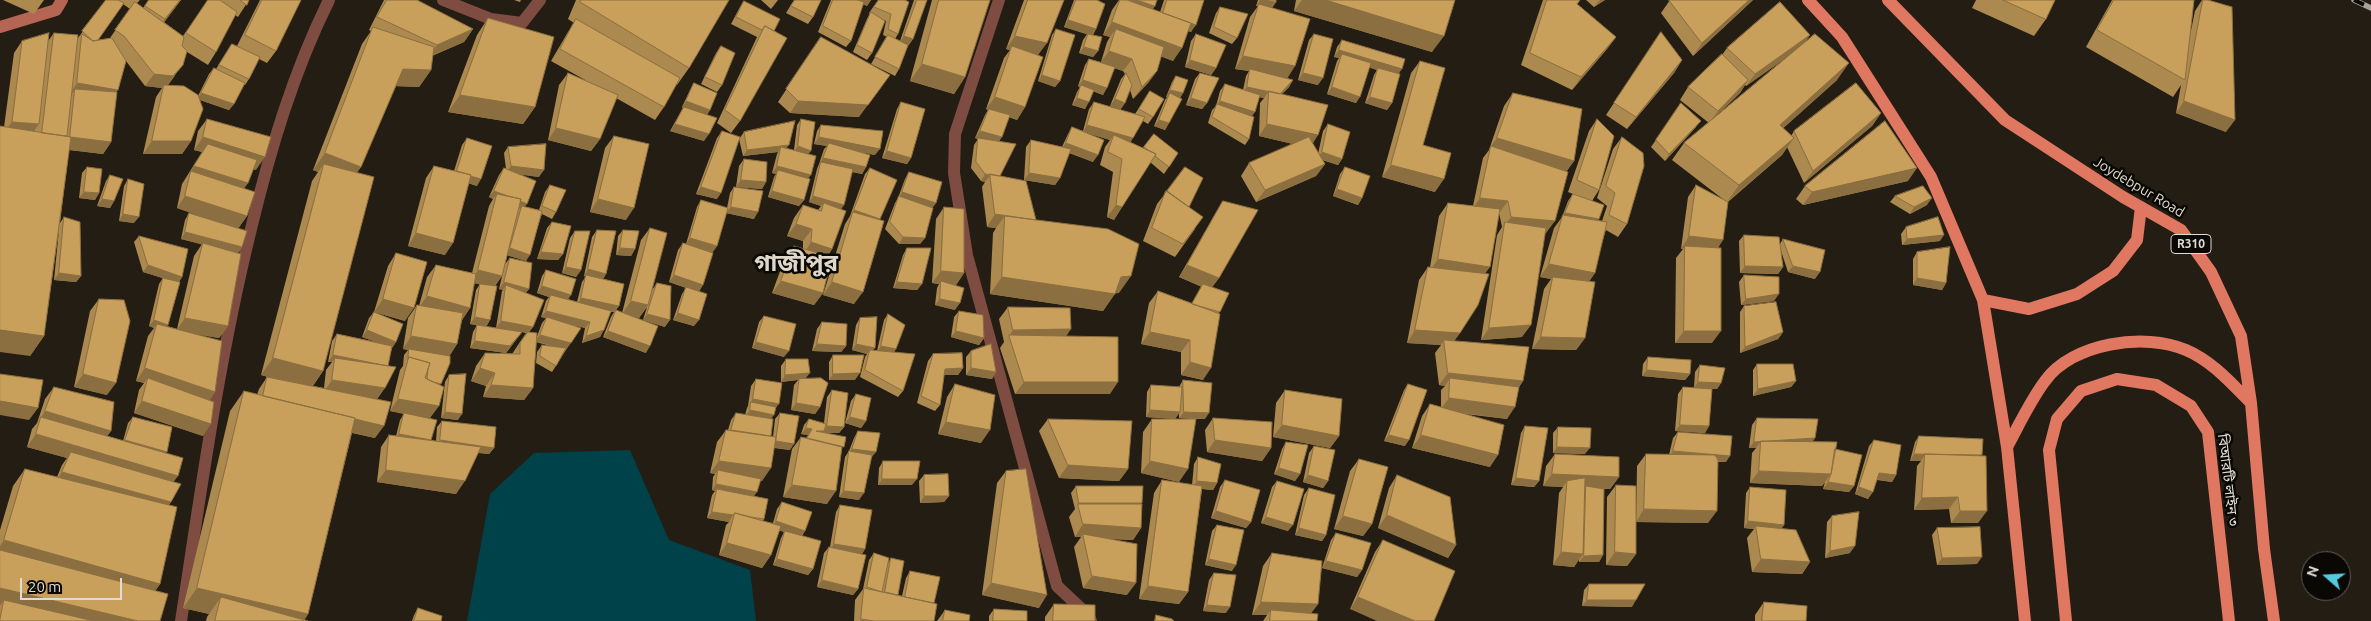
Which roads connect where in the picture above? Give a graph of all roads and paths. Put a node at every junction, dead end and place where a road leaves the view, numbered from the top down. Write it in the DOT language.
graph roads {
  1 [pos="62,0"];
  2 [pos="329,0"];
  3 [pos="443,0"];
  4 [pos="540,0"];
  5 [pos="999,0"];
  6 [pos="1808,0"];
  7 [pos="1888,0"];
  8 [pos="0,27"];
  9 [pos="2141,207"];
  10 [pos="1983,300"];
  11 [pos="2251,403"];
  12 [pos="2007,448"];
  13 [pos="180,621"];
  14 [pos="1091,621"];
  15 [pos="2025,621"];
  16 [pos="2066,621"];
  17 [pos="2229,621"];
  18 [pos="2274,621"];
  1 -- 8 [label="main road"];
  2 -- 13 [label="street"];
  3 -- 4 [label="street"];
  5 -- 14 [label="street"];
  6 -- 10 [label="main road"];
  7 -- 9 [label="main road, Joydebpur Road / R310"];
  9 -- 10 [label="main road"];
  9 -- 11 [label="main road, Joydebpur Road / R310"];
  10 -- 12 [label="main road"];
  11 -- 12 [label="main road"];
  11 -- 18 [label="main road, Joydebpur Road / R310"];
  12 -- 15 [label="main road"];
  16 -- 17 [label="main road, বিআরটি লাইন ৩"];
}
